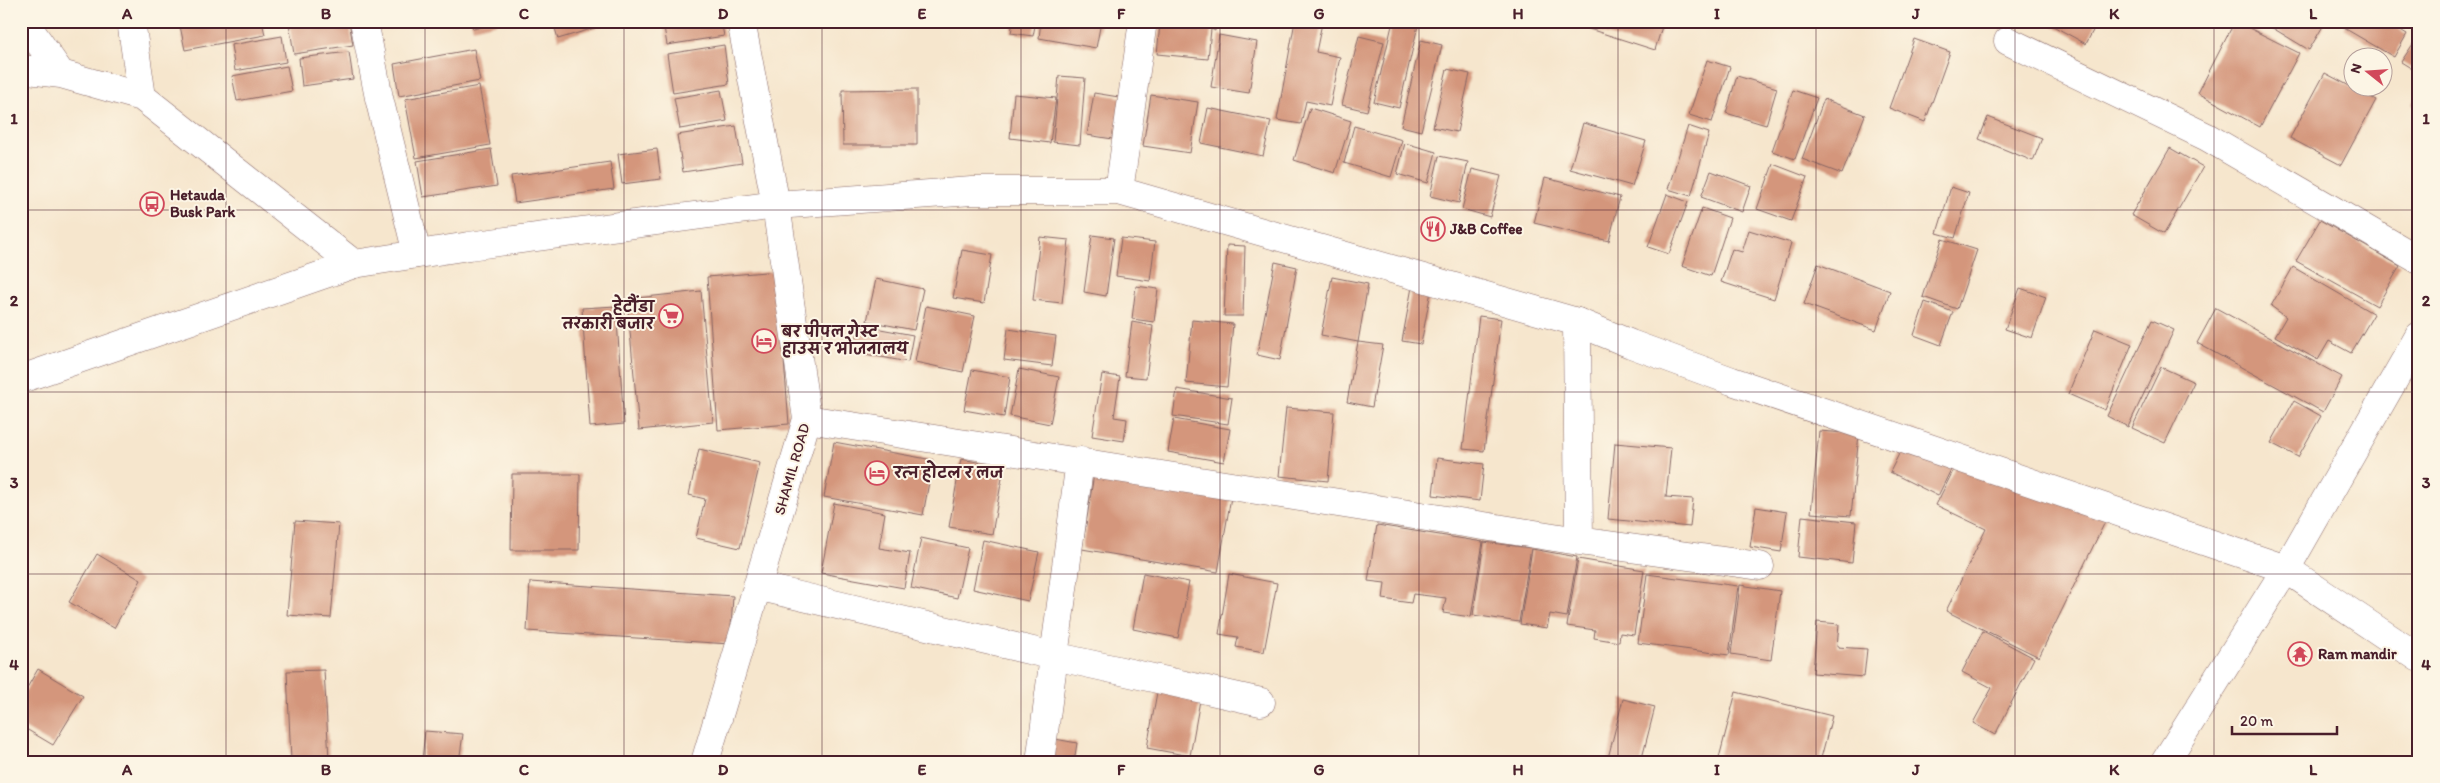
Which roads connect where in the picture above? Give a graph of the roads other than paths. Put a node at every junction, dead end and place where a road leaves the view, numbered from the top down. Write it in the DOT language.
graph roads {
  1 [pos="24,21"];
  2 [pos="131,21"];
  3 [pos="364,21"];
  4 [pos="741,21"];
  5 [pos="1143,21"];
  6 [pos="2008,41"];
  7 [pos="21,69"];
  8 [pos="61,74"];
  9 [pos="142,97"];
  10 [pos="1119,190"];
  11 [pos="776,205"];
  12 [pos="417,254"];
  13 [pos="2419,260"];
  14 [pos="354,264"];
  15 [pos="1577,322"];
  16 [pos="2419,336"];
  17 [pos="21,379"];
  18 [pos="807,419"];
  19 [pos="1080,461"];
  20 [pos="1578,541"];
  21 [pos="1760,566"];
  22 [pos="2286,569"];
  23 [pos="758,586"];
  24 [pos="1054,656"];
  25 [pos="2419,658"];
  26 [pos="1261,702"];
  27 [pos="705,762"];
  28 [pos="1040,762"];
  29 [pos="2165,762"];
  1 -- 8 [label="street"];
  2 -- 9 [label="street"];
  3 -- 12 [label="street"];
  4 -- 11 [label="street, SHAMIL ROAD"];
  5 -- 10 [label="street"];
  6 -- 13 [label="street"];
  7 -- 8 [label="street"];
  8 -- 9 [label="street"];
  9 -- 14 [label="street"];
  10 -- 11 [label="street"];
  10 -- 15 [label="street"];
  11 -- 12 [label="street"];
  11 -- 18 [label="street, SHAMIL ROAD"];
  12 -- 14 [label="street"];
  14 -- 17 [label="street"];
  15 -- 20 [label="street"];
  15 -- 22 [label="street"];
  16 -- 22 [label="street"];
  18 -- 19 [label="street"];
  18 -- 23 [label="street, SHAMIL ROAD"];
  19 -- 20 [label="street"];
  19 -- 24 [label="street"];
  20 -- 21 [label="street"];
  22 -- 25 [label="street"];
  22 -- 29 [label="street"];
  23 -- 24 [label="street"];
  23 -- 27 [label="street, SHAMIL ROAD"];
  24 -- 26 [label="street"];
  24 -- 28 [label="street"];
}
